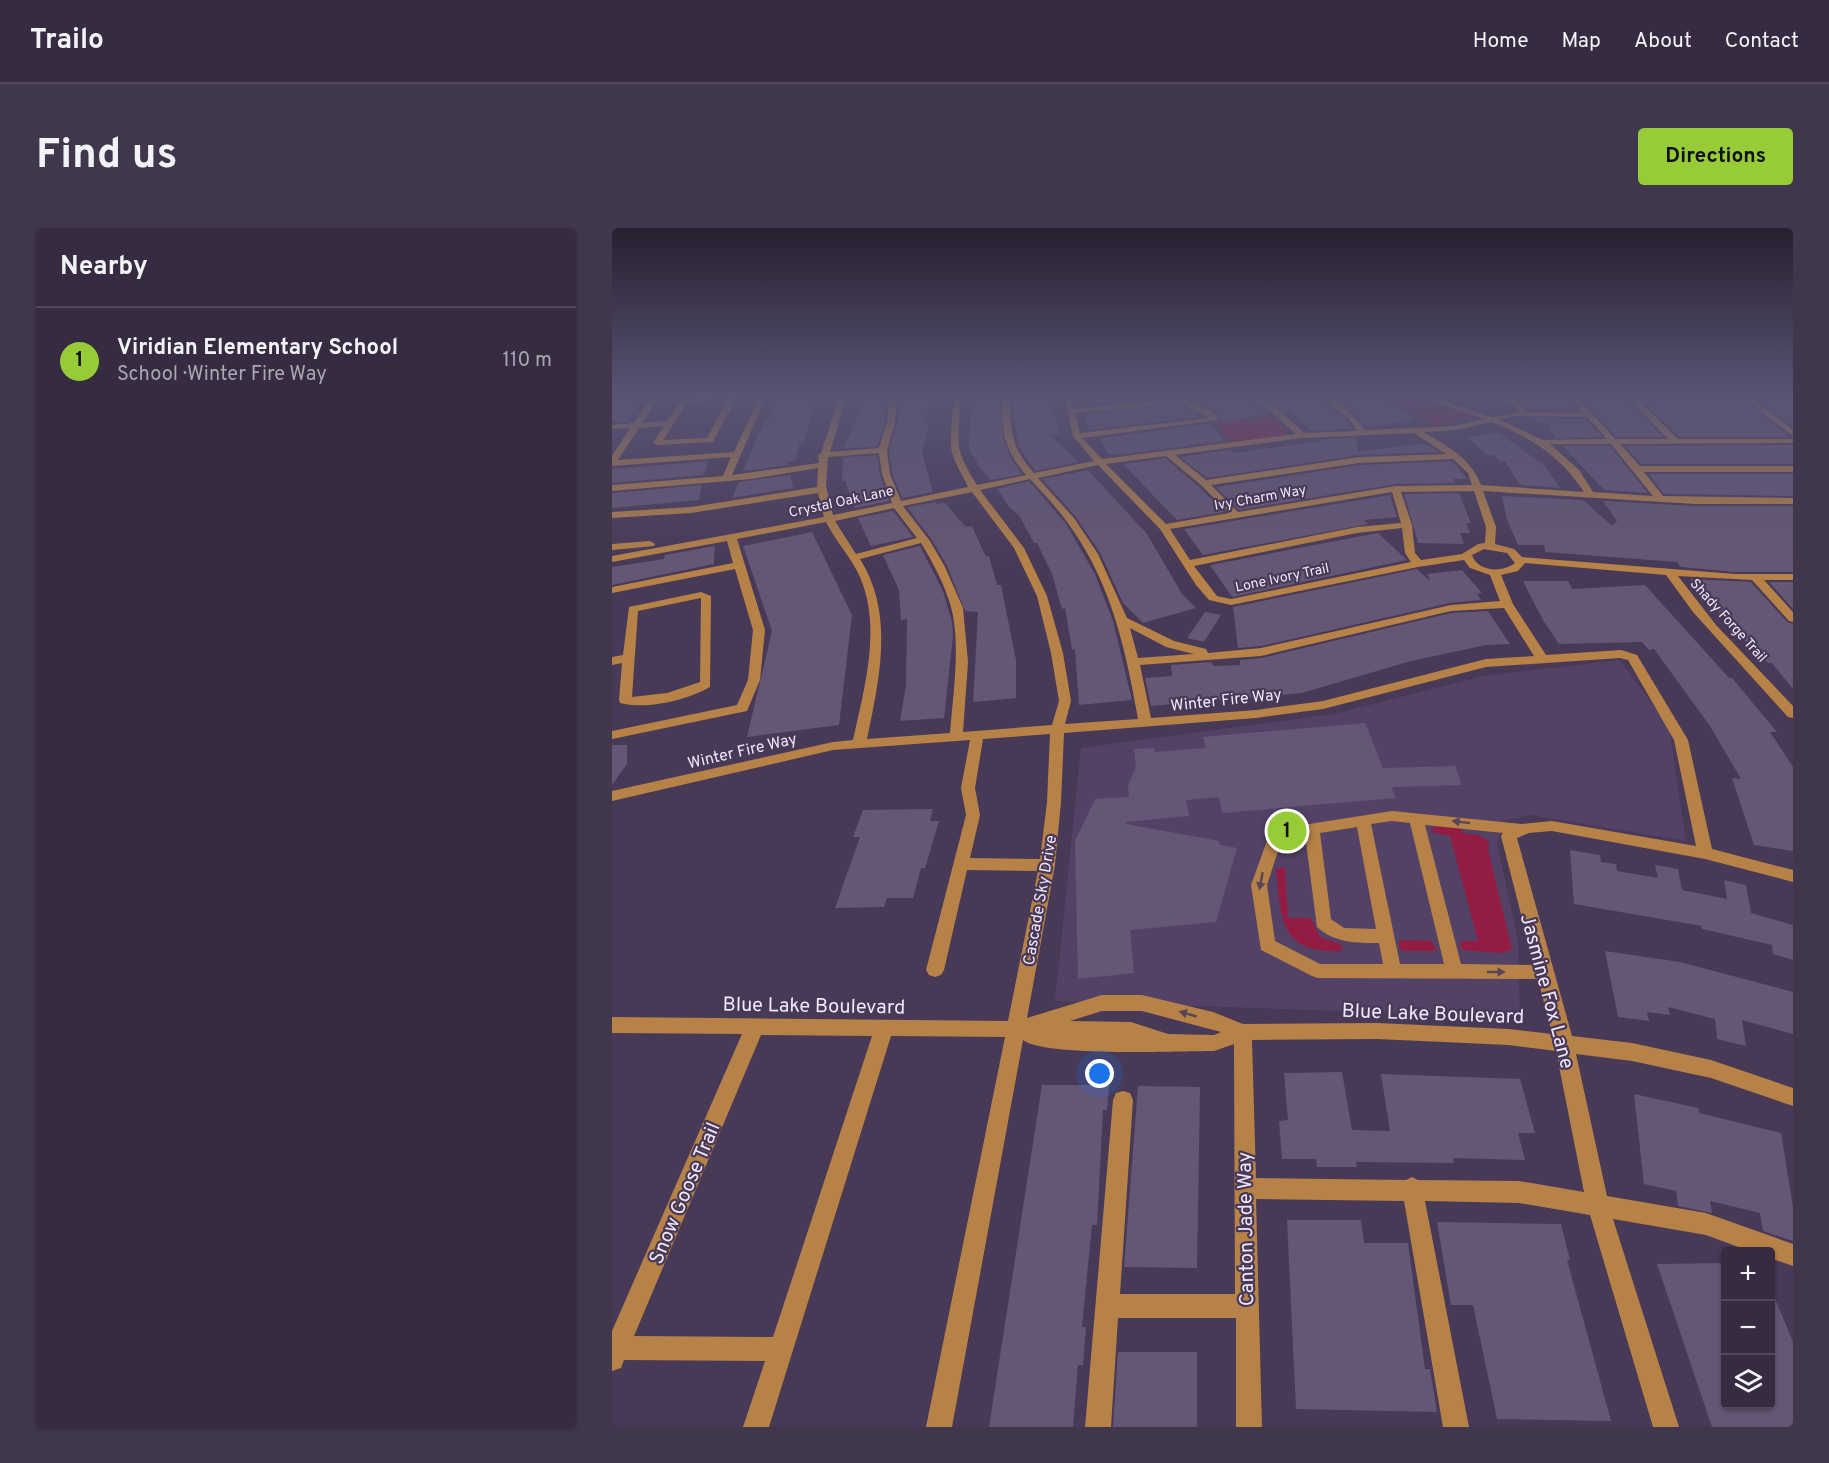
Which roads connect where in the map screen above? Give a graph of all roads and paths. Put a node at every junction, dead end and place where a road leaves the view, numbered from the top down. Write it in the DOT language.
graph roads {
  1 [pos="883,450"];
  2 [pos="738,451"];
  3 [pos="824,451"];
  4 [pos="877,451"];
  5 [pos="957,451"];
  6 [pos="1012,451"];
  7 [pos="1090,451"];
  8 [pos="1192,451"];
  9 [pos="1447,451"];
  10 [pos="1553,451"];
  11 [pos="1621,451"];
  12 [pos="737,454"];
  13 [pos="1169,454"];
  14 [pos="1455,456"];
  15 [pos="821,460"];
  16 [pos="1100,462"];
  17 [pos="612,463"];
  18 [pos="1638,469"];
  19 [pos="1793,469"];
  20 [pos="1033,474"];
  21 [pos="726,478"];
  22 [pos="1204,483"];
  23 [pos="972,487"];
  24 [pos="612,488"];
  25 [pos="1478,488"];
  26 [pos="823,489"];
  27 [pos="1396,489"];
  28 [pos="1590,494"];
  29 [pos="1660,499"];
  30 [pos="1793,501"];
  31 [pos="897,503"];
  32 [pos="612,515"];
  33 [pos="1236,516"];
  34 [pos="830,519"];
  35 [pos="1407,525"];
  36 [pos="1164,527"];
  37 [pos="731,536"];
  38 [pos="923,540"];
  39 [pos="698,542"];
  40 [pos="1490,546"];
  41 [pos="612,547"];
  42 [pos="856,557"];
  43 [pos="1467,557"];
  44 [pos="612,559"];
  45 [pos="1520,560"];
  46 [pos="739,564"];
  47 [pos="1187,564"];
  48 [pos="1418,564"];
  49 [pos="1494,572"];
  50 [pos="1670,572"];
  51 [pos="1755,577"];
  52 [pos="1793,577"];
  53 [pos="612,590"];
  54 [pos="1507,604"];
  55 [pos="1793,619"];
  56 [pos="1125,621"];
  57 [pos="618,655"];
  58 [pos="1219,655"];
  59 [pos="1542,659"];
  60 [pos="1135,662"];
  61 [pos="1793,714"];
  62 [pos="1145,723"];
  63 [pos="1057,730"];
  64 [pos="612,735"];
  65 [pos="977,736"];
  66 [pos="956,737"];
  67 [pos="859,744"];
  68 [pos="612,796"];
  69 [pos="1416,817"];
  70 [pos="1363,820"];
  71 [pos="1312,828"];
  72 [pos="1520,829"];
  73 [pos="1705,853"];
  74 [pos="961,864"];
  75 [pos="1047,865"];
  76 [pos="1793,876"];
  77 [pos="1386,936"];
  78 [pos="935,970"];
  79 [pos="1393,971"];
  80 [pos="1454,971"];
  81 [pos="1545,972"];
  82 [pos="612,1025"];
  83 [pos="755,1027"];
  84 [pos="884,1028"];
  85 [pos="1016,1030"];
  86 [pos="1243,1032"];
  87 [pos="1564,1043"];
  88 [pos="1793,1097"];
  89 [pos="1123,1100"];
  90 [pos="1244,1188"];
  91 [pos="1412,1188"];
  92 [pos="1598,1206"];
  93 [pos="1792,1256"];
  94 [pos="1109,1306"];
  95 [pos="1246,1306"];
  96 [pos="781,1349"];
  97 [pos="614,1353"];
  98 [pos="756,1427"];
  99 [pos="939,1427"];
  100 [pos="1098,1427"];
  101 [pos="1249,1427"];
  102 [pos="1456,1427"];
  103 [pos="1666,1427"];
  1 -- 31 [label="street"];
  2 -- 12 [label="street"];
  3 -- 15 [label="street"];
  4 -- 15 [label="street"];
  5 -- 23 [label="street, Cascade Sky Drive"];
  6 -- 20 [label="street"];
  7 -- 16 [label="street, Lone Ivory Trail"];
  8 -- 13 [label="street, Crystal Oak Lane"];
  9 -- 14 [label="street"];
  10 -- 28 [label="street"];
  11 -- 18 [label="street"];
  12 -- 17 [label="street"];
  12 -- 21 [label="street"];
  13 -- 16 [label="street, Crystal Oak Lane"];
  13 -- 22 [label="street"];
  14 -- 22 [label="street"];
  14 -- 25 [label="street"];
  15 -- 21 [label="street"];
  15 -- 26 [label="street"];
  16 -- 20 [label="street, Crystal Oak Lane"];
  16 -- 36 [label="street, Lone Ivory Trail"];
  18 -- 19 [label="street"];
  18 -- 29 [label="street"];
  20 -- 23 [label="street, Crystal Oak Lane"];
  20 -- 56 [label="street"];
  21 -- 24 [label="street"];
  22 -- 33 [label="street"];
  23 -- 31 [label="street, Crystal Oak Lane"];
  23 -- 63 [label="street, Cascade Sky Drive"];
  25 -- 27 [label="street, Ivy Charm Way"];
  25 -- 28 [label="street, Ivy Charm Way"];
  25 -- 40 [label="street"];
  26 -- 32 [label="street"];
  26 -- 34 [label="street"];
  27 -- 33 [label="street, Ivy Charm Way"];
  27 -- 35 [label="street"];
  28 -- 29 [label="street, Ivy Charm Way"];
  29 -- 30 [label="street, Ivy Charm Way"];
  31 -- 34 [label="street, Crystal Oak Lane"];
  31 -- 38 [label="street"];
  33 -- 36 [label="street, Ivy Charm Way"];
  34 -- 37 [label="street, Crystal Oak Lane"];
  34 -- 42 [label="street"];
  35 -- 47 [label="street"];
  35 -- 48 [label="street"];
  36 -- 47 [label="street, Lone Ivory Trail"];
  37 -- 39 [label="street, Crystal Oak Lane"];
  37 -- 46 [label="street"];
  38 -- 42 [label="street"];
  38 -- 66 [label="street"];
  39 -- 41 [label="street, Crystal Oak Lane"];
  39 -- 44 [label="street, Crystal Oak Lane"];
  40 -- 43 [label="street, Lone Ivory Trail"];
  40 -- 45 [label="street"];
  42 -- 67 [label="street"];
  43 -- 48 [label="street, Lone Ivory Trail"];
  43 -- 49 [label="street"];
  45 -- 49 [label="street"];
  45 -- 50 [label="street"];
  46 -- 53 [label="street"];
  46 -- 64 [label="street"];
  47 -- 48 [label="street, Lone Ivory Trail"];
  49 -- 54 [label="street"];
  50 -- 51 [label="street"];
  50 -- 61 [label="street, Shady Forge Trail"];
  51 -- 52 [label="street"];
  51 -- 55 [label="street"];
  54 -- 58 [label="street"];
  54 -- 59 [label="street"];
  56 -- 58 [label="street"];
  56 -- 60 [label="street"];
  57 -- 57 [label="street"];
  58 -- 60 [label="street"];
  59 -- 62 [label="street, Winter Fire Way"];
  59 -- 73 [label="street, Winter Fire Way"];
  60 -- 62 [label="street"];
  62 -- 63 [label="street, Winter Fire Way"];
  63 -- 65 [label="street, Winter Fire Way"];
  63 -- 75 [label="street, Cascade Sky Drive"];
  65 -- 66 [label="street, Winter Fire Way"];
  65 -- 74 [label="street"];
  66 -- 67 [label="street, Winter Fire Way"];
  67 -- 68 [label="street, Winter Fire Way"];
  69 -- 70 [label="street"];
  72 -- 69 [label="street, one-way"];
  69 -- 80 [label="street"];
  70 -- 71 [label="street"];
  70 -- 77 [label="street"];
  71 -- 77 [label="street"];
  71 -- 79 [label="street, one-way"];
  72 -- 73 [label="street"];
  72 -- 81 [label="street, Jasmine Fox Lane"];
  73 -- 76 [label="street"];
  74 -- 75 [label="street"];
  74 -- 78 [label="street"];
  75 -- 85 [label="street, Cascade Sky Drive"];
  77 -- 79 [label="street"];
  79 -- 80 [label="street"];
  80 -- 81 [label="street, one-way"];
  81 -- 87 [label="street, Jasmine Fox Lane"];
  82 -- 83 [label="street, Blue Lake Boulevard"];
  83 -- 84 [label="street, Blue Lake Boulevard"];
  83 -- 97 [label="street, Snow Goose Trail"];
  84 -- 85 [label="street, Blue Lake Boulevard"];
  84 -- 96 [label="street"];
  85 -- 86 [label="street, Blue Lake Boulevard"];
  86 -- 85 [label="street, Blue Lake Boulevard, one-way"];
  85 -- 99 [label="street, Cascade Sky Drive"];
  86 -- 87 [label="street, Blue Lake Boulevard"];
  86 -- 90 [label="street, Canton Jade Way"];
  87 -- 88 [label="street, Blue Lake Boulevard"];
  87 -- 92 [label="street, Jasmine Fox Lane"];
  89 -- 94 [label="street"];
  90 -- 91 [label="street"];
  90 -- 95 [label="street, Canton Jade Way"];
  91 -- 92 [label="street"];
  91 -- 102 [label="street"];
  92 -- 93 [label="street"];
  92 -- 103 [label="street, Jasmine Fox Lane"];
  94 -- 95 [label="street"];
  94 -- 100 [label="street"];
  95 -- 101 [label="street, Canton Jade Way"];
  96 -- 97 [label="street"];
  96 -- 98 [label="street"];
}
